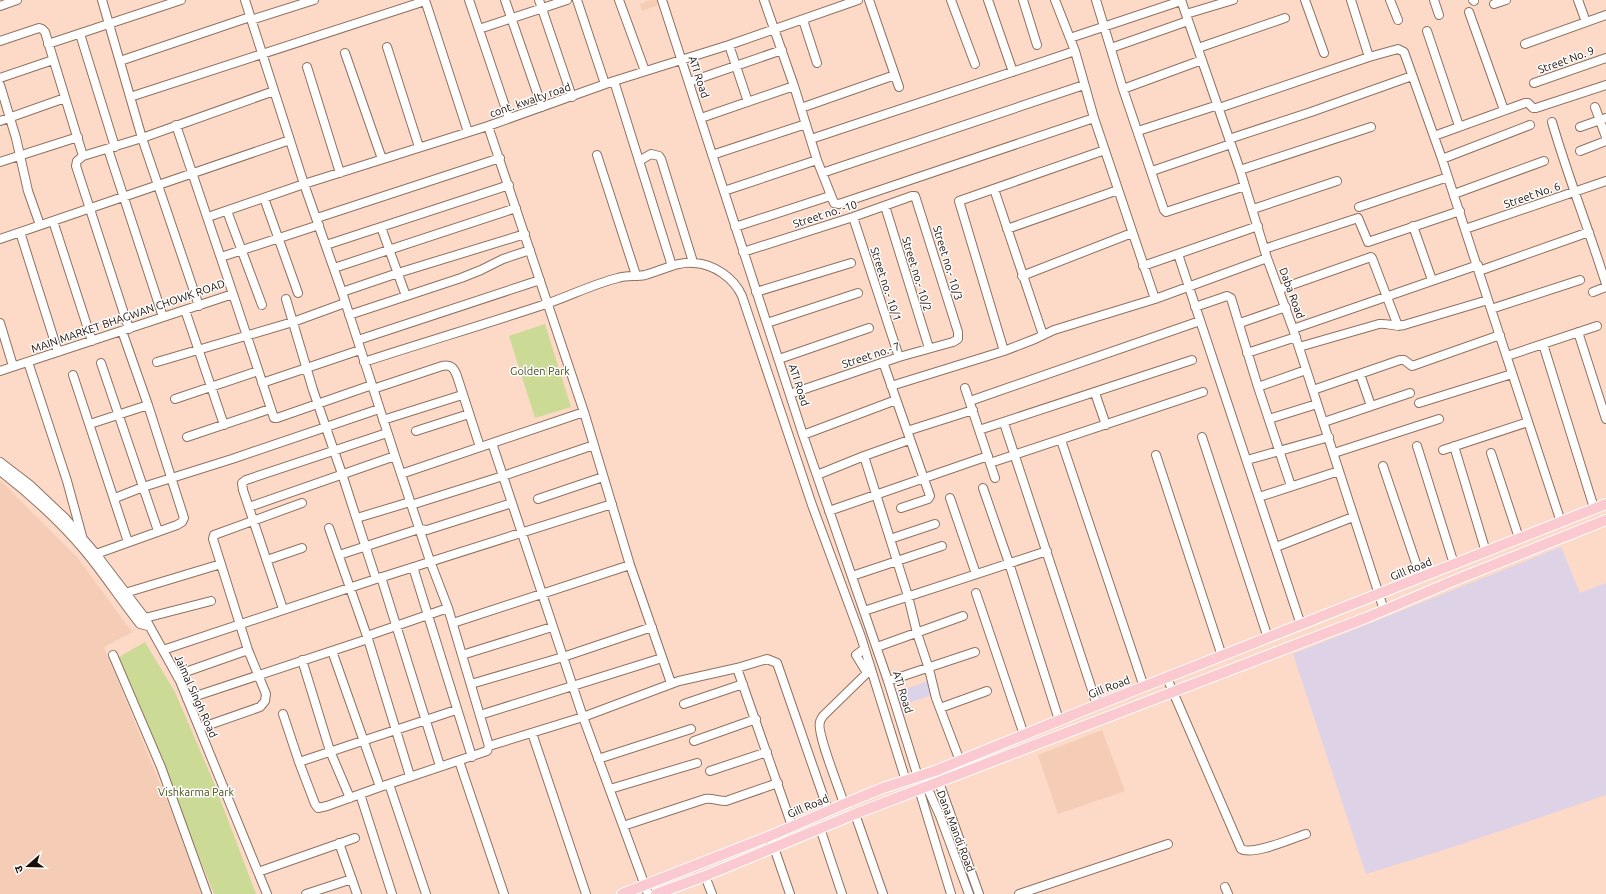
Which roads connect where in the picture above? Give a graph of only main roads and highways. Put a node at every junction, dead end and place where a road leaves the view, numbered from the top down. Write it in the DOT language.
graph roads {
  1 [pos="1606,504"];
  2 [pos="1606,520"];
  3 [pos="646,890"];
  4 [pos="622,894"];
  5 [pos="656,894"];
  1 -- 3 [label="main road, Gill Road"];
  2 -- 5 [label="main road"];
  3 -- 4 [label="main road, Gill Road"];
}
